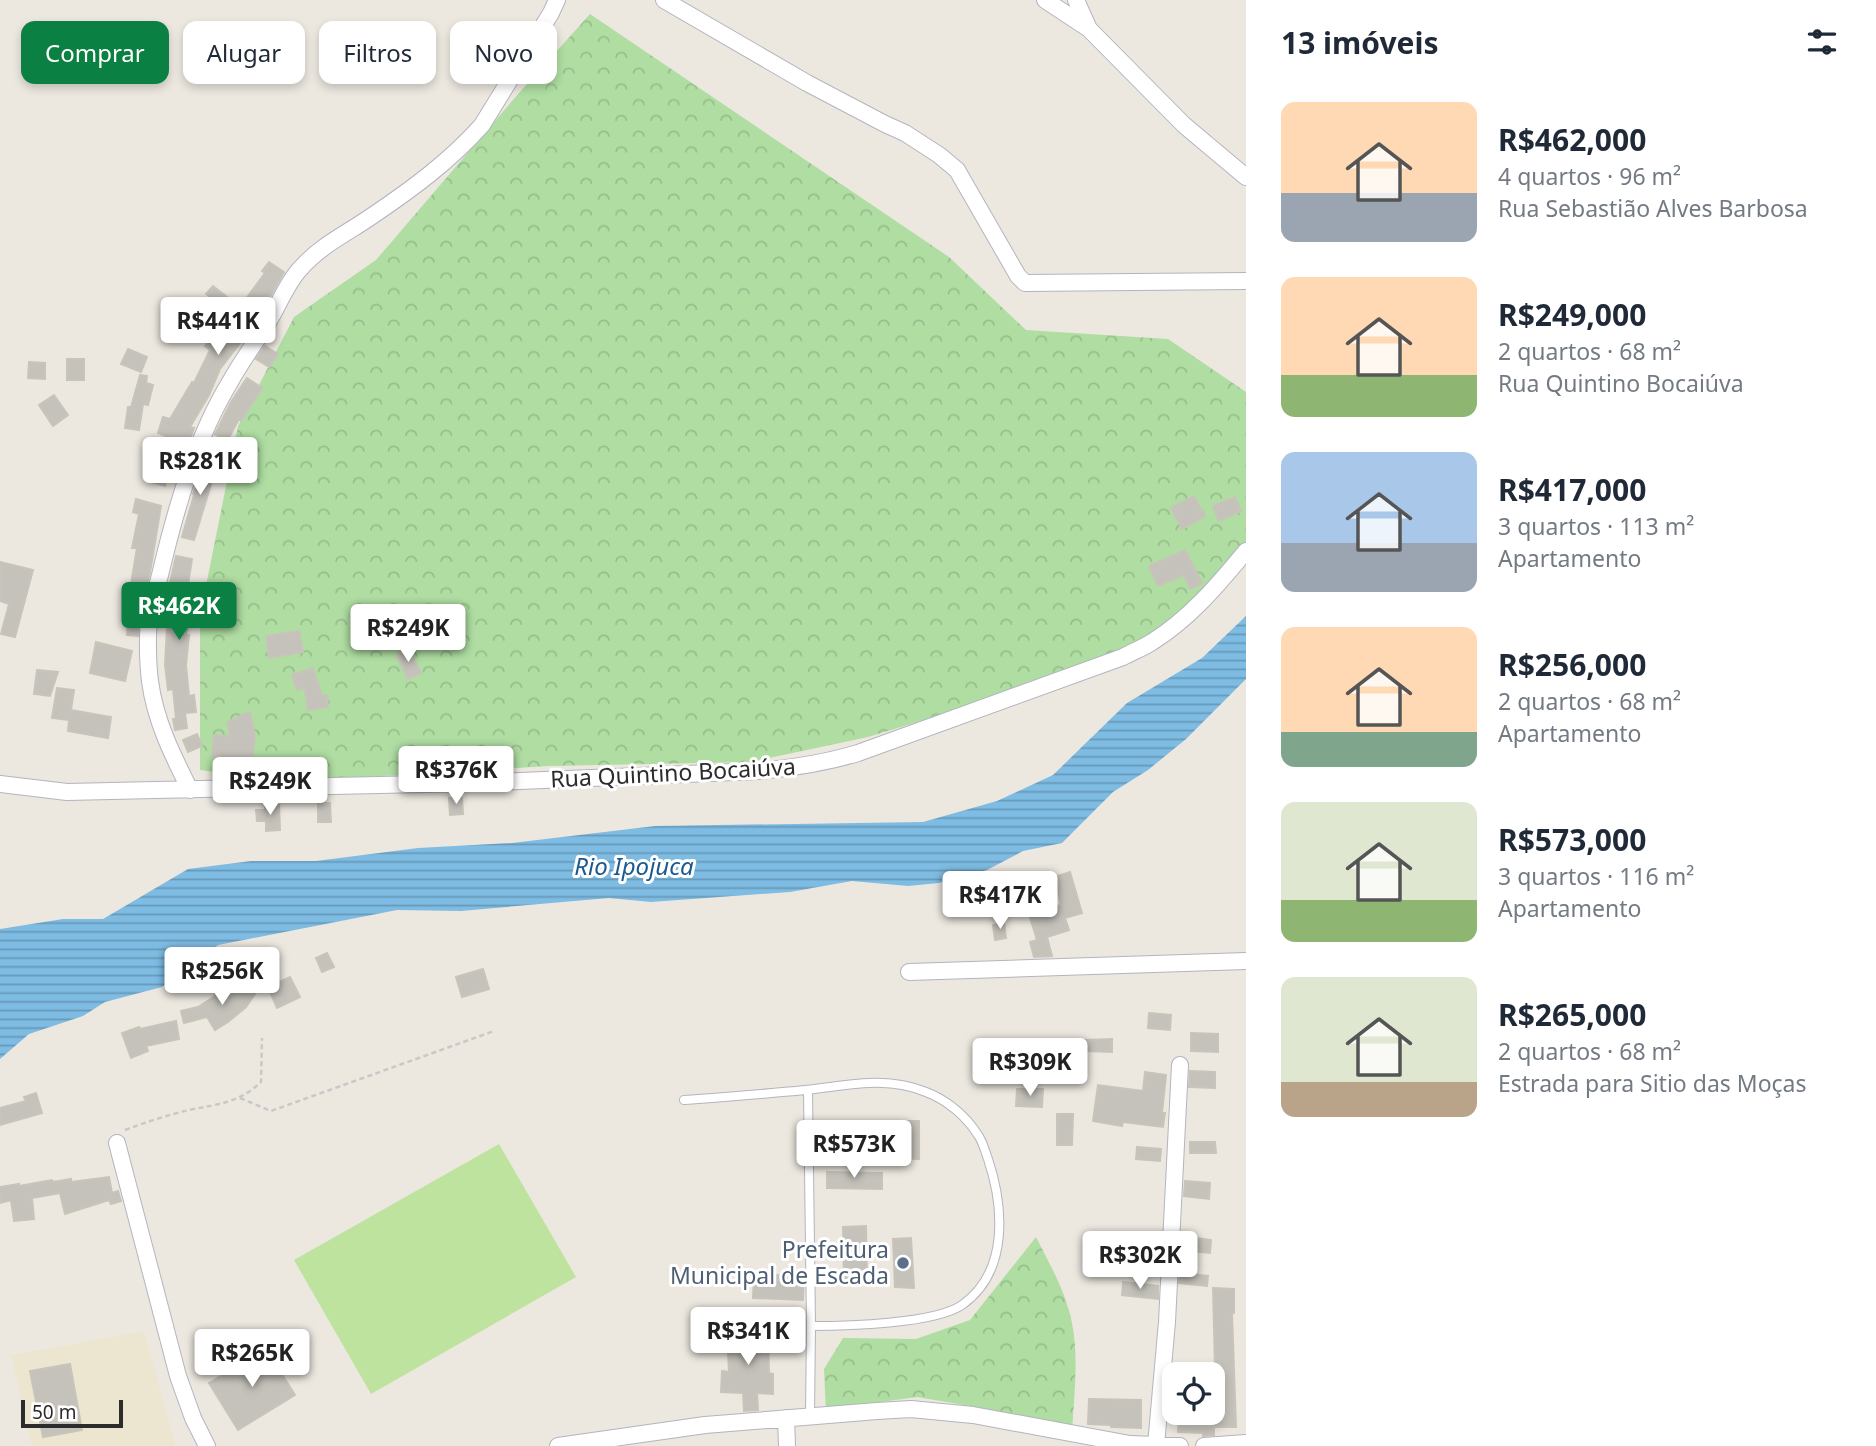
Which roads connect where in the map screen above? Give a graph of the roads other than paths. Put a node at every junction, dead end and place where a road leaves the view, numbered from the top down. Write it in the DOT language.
graph roads {
  1 [pos="557,0"];
  2 [pos="664,0"];
  3 [pos="1045,0"];
  4 [pos="1076,0"];
  5 [pos="1089,29"];
  6 [pos="1246,177"];
  7 [pos="1246,281"];
  8 [pos="1246,551"];
  9 [pos="0,784"];
  10 [pos="190,790"];
  11 [pos="1246,961"];
  12 [pos="909,972"];
  13 [pos="1180,1065"];
  14 [pos="808,1090"];
  15 [pos="684,1100"];
  16 [pos="117,1143"];
  17 [pos="811,1326"];
  18 [pos="810,1416"];
  19 [pos="786,1418"];
  20 [pos="1246,1443"];
  21 [pos="1130,1445"];
  22 [pos="1156,1445"];
  23 [pos="207,1446"];
  24 [pos="558,1446"];
  25 [pos="787,1446"];
  26 [pos="1180,1446"];
  27 [pos="1204,1446"];
  1 -- 10 [label="street"];
  2 -- 7 [label="street"];
  3 -- 5 [label="street"];
  4 -- 5 [label="street"];
  5 -- 6 [label="street"];
  8 -- 10 [label="street, Rua Quintino Bocaiúva"];
  9 -- 10 [label="street, Rua Quintino Bocaiúva"];
  11 -- 12 [label="street"];
  13 -- 22 [label="street"];
  14 -- 15 [label="lane"];
  14 -- 17 [label="lane"];
  14 -- 17 [label="lane"];
  16 -- 23 [label="street"];
  17 -- 18 [label="lane"];
  18 -- 19 [label="street"];
  18 -- 21 [label="street"];
  19 -- 24 [label="street"];
  19 -- 25 [label="street"];
  20 -- 27 [label="street"];
  21 -- 22 [label="street"];
  22 -- 26 [label="street"];
}
